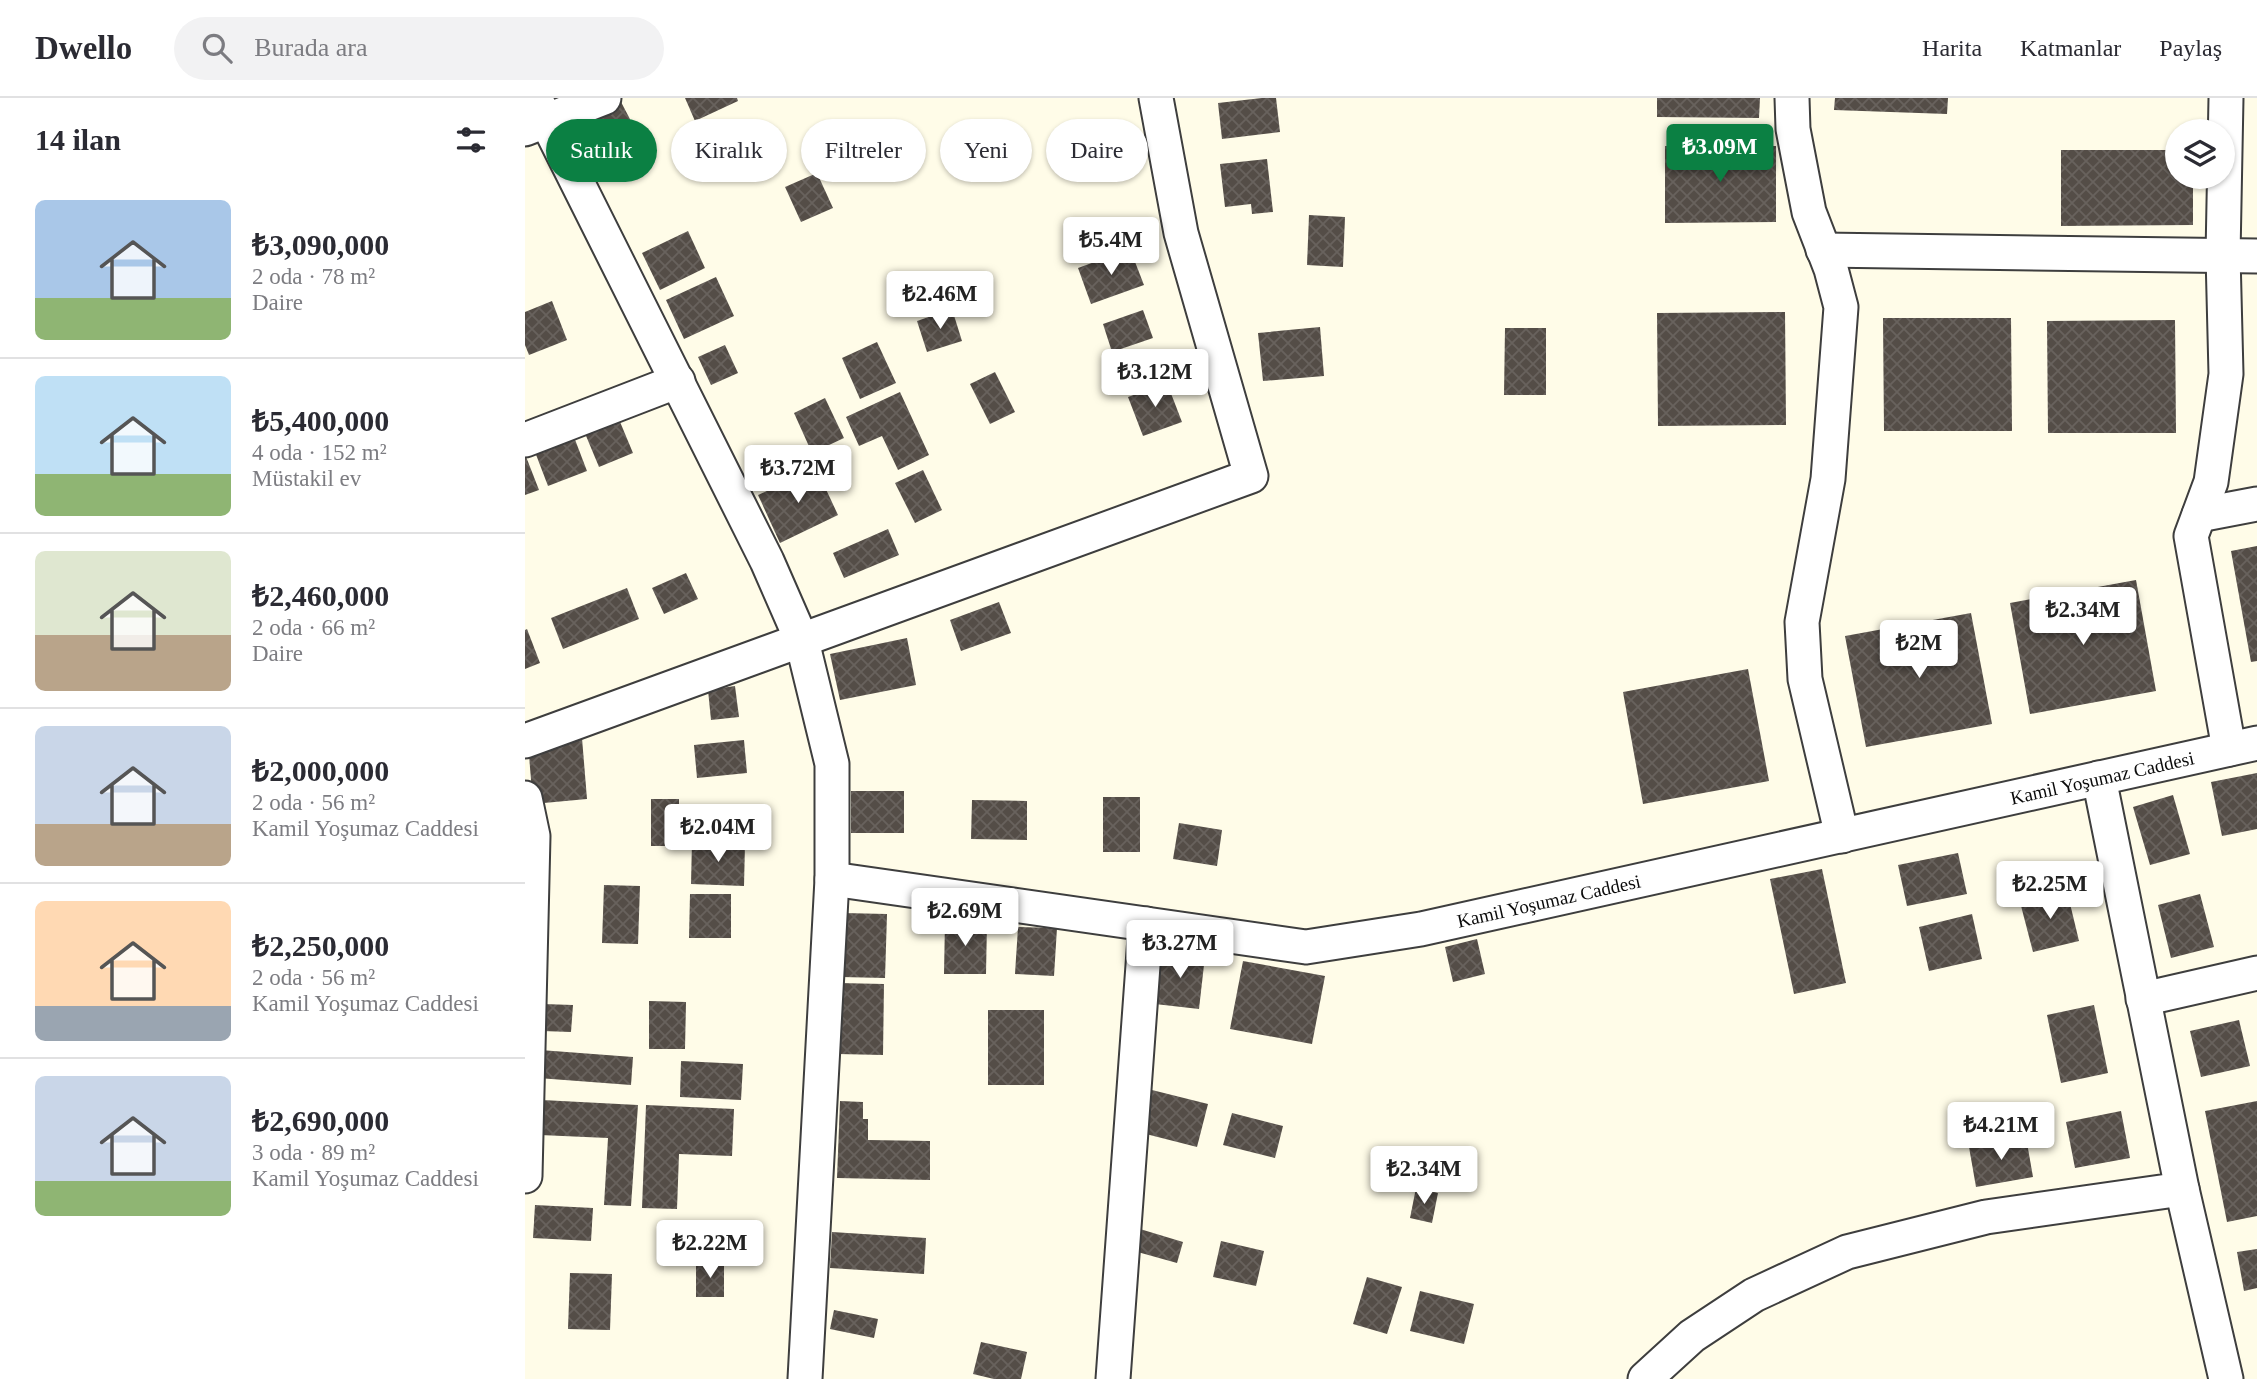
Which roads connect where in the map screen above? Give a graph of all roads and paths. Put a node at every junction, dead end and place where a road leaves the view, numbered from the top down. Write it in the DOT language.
graph roads {
  1 [pos="604,98"];
  2 [pos="1156,98"];
  3 [pos="1792,98"];
  4 [pos="2227,98"];
  5 [pos="536,116"];
  6 [pos="1823,250"];
  7 [pos="2223,255"];
  8 [pos="2257,256"];
  9 [pos="678,381"];
  10 [pos="525,440"];
  11 [pos="2257,504"];
  12 [pos="2199,515"];
  13 [pos="802,641"];
  14 [pos="525,741"];
  15 [pos="2243,746"];
  16 [pos="2099,778"];
  17 [pos="525,797"];
  18 [pos="1842,836"];
  19 [pos="832,880"];
  20 [pos="1146,924"];
  21 [pos="2257,973"];
  22 [pos="2143,999"];
  23 [pos="527,1104"];
  24 [pos="525,1176"];
  25 [pos="2182,1189"];
  26 [pos="805,1379"];
  27 [pos="1113,1379"];
  28 [pos="1645,1379"];
  29 [pos="2226,1379"];
  1 -- 5 [label="street"];
  2 -- 13 [label="street"];
  3 -- 6 [label="street"];
  4 -- 7 [label="street"];
  5 -- 9 [label="street"];
  6 -- 7 [label="street"];
  6 -- 18 [label="street"];
  7 -- 8 [label="street"];
  7 -- 12 [label="street"];
  9 -- 10 [label="street"];
  9 -- 13 [label="street"];
  11 -- 12 [label="street"];
  12 -- 15 [label="street"];
  13 -- 14 [label="street"];
  13 -- 19 [label="street"];
  15 -- 16 [label="street, Kamil Yoşumaz Caddesi"];
  16 -- 18 [label="street, Kamil Yoşumaz Caddesi"];
  16 -- 22 [label="street"];
  17 -- 23 [label="street"];
  18 -- 20 [label="street, Kamil Yoşumaz Caddesi"];
  19 -- 20 [label="street, Kamil Yoşumaz Caddesi"];
  19 -- 26 [label="street"];
  20 -- 27 [label="street"];
  21 -- 22 [label="street"];
  22 -- 25 [label="street"];
  23 -- 24 [label="street"];
  25 -- 28 [label="street"];
  25 -- 29 [label="street"];
}
